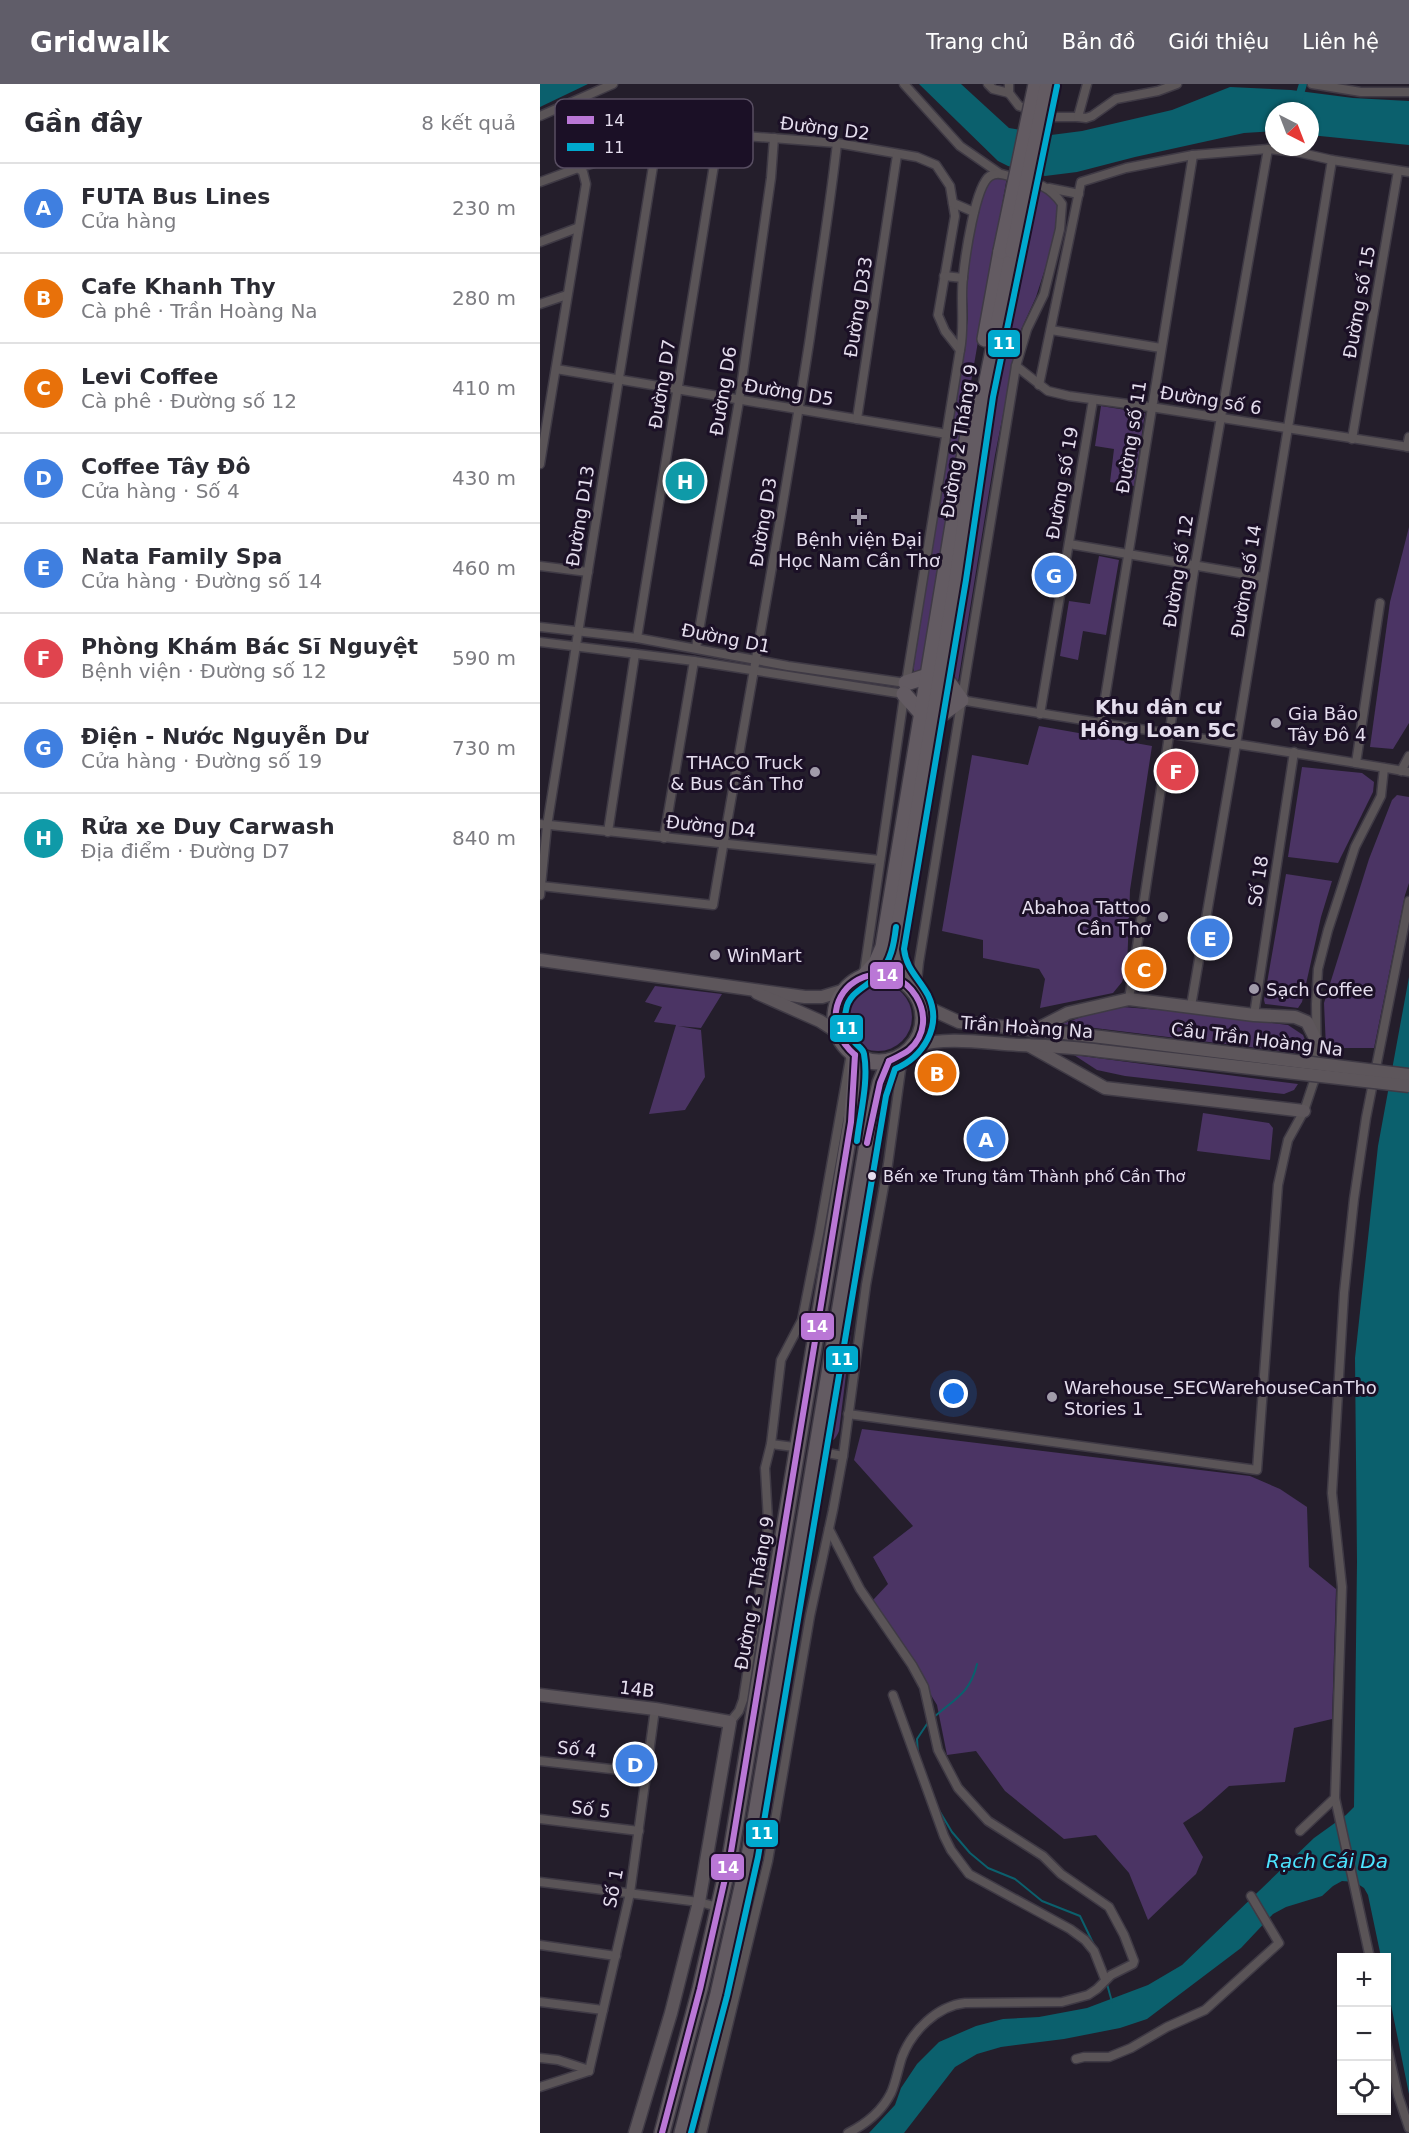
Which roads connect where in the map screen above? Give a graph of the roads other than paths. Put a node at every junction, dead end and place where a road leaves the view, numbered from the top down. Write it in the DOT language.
graph roads {
  1 [pos="613,84"];
  2 [pos="904,84"];
  3 [pos="988,84"];
  4 [pos="1036,84"];
  5 [pos="1048,84"];
  6 [pos="1087,84"];
  7 [pos="1177,84"];
  8 [pos="1316,85"];
  9 [pos="1009,88"];
  10 [pos="1409,92"];
  11 [pos="579,99"];
  12 [pos="555,109"];
  13 [pos="540,116"];
  14 [pos="1078,117"];
  15 [pos="753,137"];
  16 [pos="774,138"];
  17 [pos="837,143"];
  18 [pos="1265,149"];
  19 [pos="897,154"];
  20 [pos="1193,155"];
  21 [pos="1267,156"];
  22 [pos="1314,156"];
  23 [pos="1332,160"];
  24 [pos="578,168"];
  25 [pos="651,168"];
  26 [pos="714,168"];
  27 [pos="1398,171"];
  28 [pos="1409,172"];
  29 [pos="999,173"];
  30 [pos="540,182"];
  31 [pos="1049,188"];
  32 [pos="1079,194"];
  33 [pos="953,203"];
  34 [pos="974,212"];
  35 [pos="578,228"];
  36 [pos="540,242"];
  37 [pos="1007,251"];
  38 [pos="944,276"];
  39 [pos="963,278"];
  40 [pos="567,295"];
  41 [pos="540,304"];
  42 [pos="1051,330"];
  43 [pos="1161,348"];
  44 [pos="960,350"];
  45 [pos="1016,366"];
  46 [pos="556,369"];
  47 [pos="619,380"];
  48 [pos="1040,385"];
  49 [pos="678,390"];
  50 [pos="1093,400"];
  51 [pos="739,401"];
  52 [pos="1152,407"];
  53 [pos="799,409"];
  54 [pos="1220,418"];
  55 [pos="857,419"];
  56 [pos="1288,430"];
  57 [pos="946,434"];
  58 [pos="1409,437"];
  59 [pos="1352,439"];
  60 [pos="1408,447"];
  61 [pos="540,464"];
  62 [pos="1069,544"];
  63 [pos="1129,554"];
  64 [pos="1196,565"];
  65 [pos="540,566"];
  66 [pos="588,572"];
  67 [pos="1263,577"];
  68 [pos="1380,603"];
  69 [pos="540,627"];
  70 [pos="579,632"];
  71 [pos="637,638"];
  72 [pos="540,642"];
  73 [pos="575,646"];
  74 [pos="696,648"];
  75 [pos="635,654"];
  76 [pos="757,660"];
  77 [pos="694,662"];
  78 [pos="754,672"];
  79 [pos="935,674"];
  80 [pos="905,688"];
  81 [pos="961,700"];
  82 [pos="1040,714"];
  83 [pos="927,717"];
  84 [pos="1101,723"];
  85 [pos="1170,735"];
  86 [pos="1236,744"];
  87 [pos="1294,752"];
  88 [pos="1409,756"];
  89 [pos="1356,763"];
  90 [pos="1384,768"];
  91 [pos="1405,771"];
  92 [pos="544,825"];
  93 [pos="608,832"];
  94 [pos="664,838"];
  95 [pos="723,844"];
  96 [pos="880,860"];
  97 [pos="541,890"];
  98 [pos="1409,901"];
  99 [pos="540,960"];
  100 [pos="864,976"];
  101 [pos="905,982"];
  102 [pos="746,987"];
  103 [pos="845,990"];
  104 [pos="1129,999"];
  105 [pos="921,1001"];
  106 [pos="1191,1006"];
  107 [pos="1254,1015"];
  108 [pos="1033,1031"];
  109 [pos="837,1032"];
  110 [pos="1101,1037"];
  111 [pos="1316,1038"];
  112 [pos="1029,1045"];
  113 [pos="1101,1051"];
  114 [pos="852,1052"];
  115 [pos="902,1054"];
  116 [pos="1409,1075"];
  117 [pos="1409,1086"];
  118 [pos="1304,1111"];
  119 [pos="848,1414"];
  120 [pos="771,1444"];
  121 [pos="794,1447"];
  122 [pos="822,1452"];
  123 [pos="843,1456"];
  124 [pos="829,1529"];
  125 [pos="540,1695"];
  126 [pos="892,1695"];
  127 [pos="655,1709"];
  128 [pos="730,1722"];
  129 [pos="540,1761"];
  130 [pos="646,1773"];
  131 [pos="1335,1798"];
  132 [pos="540,1819"];
  133 [pos="639,1831"];
  134 [pos="1300,1831"];
  135 [pos="540,1882"];
  136 [pos="630,1893"];
  137 [pos="1251,1896"];
  138 [pos="699,1902"];
  139 [pos="718,1907"];
  140 [pos="540,1944"];
  141 [pos="1369,1953"];
  142 [pos="616,1956"];
  143 [pos="1106,1979"];
  144 [pos="540,2002"];
  145 [pos="603,2010"];
  146 [pos="540,2058"];
  147 [pos="1076,2059"];
  148 [pos="1390,2061"];
  149 [pos="589,2071"];
  150 [pos="540,2087"];
  151 [pos="1409,2128"];
  152 [pos="635,2133"];
  153 [pos="662,2133"];
  154 [pos="682,2133"];
  155 [pos="702,2133"];
  156 [pos="848,2133"];
  1 -- 11 [label="street"];
  2 -- 29 [label="street"];
  3 -- 9 [label="street"];
  4 -- 37 [label="highway, Đường 2 Tháng 9, bridge"];
  5 -- 37 [label="highway, Đường 2 Tháng 9, bridge"];
  6 -- 14 [label="street"];
  7 -- 14 [label="street"];
  8 -- 10 [label="street"];
  9 -- 14 [label="street"];
  12 -- 13 [label="street"];
  15 -- 16 [label="street, Đường D2"];
  16 -- 17 [label="street, Đường D2"];
  16 -- 51 [label="street, Đường D6"];
  17 -- 19 [label="street, Đường D2"];
  17 -- 53 [label="street, Đường D3"];
  18 -- 20 [label="street"];
  19 -- 33 [label="street, Đường D2"];
  19 -- 55 [label="street, Đường D33"];
  20 -- 32 [label="street"];
  20 -- 43 [label="street, Đường số 11"];
  21 -- 54 [label="street, Đường số 12"];
  22 -- 23 [label="street"];
  23 -- 27 [label="street"];
  23 -- 56 [label="street, Đường số 14"];
  24 -- 30 [label="street, Đường D2"];
  24 -- 35 [label="street"];
  25 -- 47 [label="street, Đường D13"];
  26 -- 49 [label="street, Đường D7"];
  27 -- 28 [label="street"];
  27 -- 59 [label="street, Đường số 15"];
  29 -- 31 [label="street"];
  29 -- 34 [label="street"];
  31 -- 32 [label="street"];
  31 -- 45 [label="street"];
  32 -- 42 [label="street"];
  33 -- 34 [label="street"];
  33 -- 38 [label="street"];
  34 -- 39 [label="street"];
  35 -- 36 [label="street"];
  35 -- 40 [label="street"];
  37 -- 79 [label="highway, Đường 2 Tháng 9"];
  38 -- 39 [label="street"];
  38 -- 44 [label="street"];
  39 -- 44 [label="street"];
  40 -- 41 [label="street"];
  40 -- 46 [label="street"];
  42 -- 43 [label="street"];
  42 -- 48 [label="street"];
  43 -- 52 [label="street, Đường số 11"];
  44 -- 57 [label="street"];
  45 -- 48 [label="street, Đường số 6"];
  45 -- 81 [label="street"];
  46 -- 47 [label="street, Đường D5"];
  46 -- 61 [label="street"];
  47 -- 49 [label="street, Đường D5"];
  47 -- 66 [label="street, Đường D13"];
  48 -- 50 [label="street, Đường số 6"];
  49 -- 51 [label="street, Đường D5"];
  49 -- 71 [label="street, Đường D7"];
  50 -- 52 [label="street, Đường số 6"];
  50 -- 62 [label="street, Đường số 19"];
  51 -- 53 [label="street, Đường D5"];
  51 -- 74 [label="street, Đường D6"];
  52 -- 54 [label="street, Đường số 6"];
  52 -- 63 [label="street, Đường số 11"];
  53 -- 55 [label="street, Đường D5"];
  53 -- 76 [label="street, Đường D3"];
  54 -- 56 [label="street, Đường số 6"];
  54 -- 64 [label="street, Đường số 12"];
  55 -- 57 [label="street, Đường D5"];
  56 -- 59 [label="street, Đường số 6"];
  56 -- 67 [label="street, Đường số 14"];
  57 -- 80 [label="street"];
  58 -- 60 [label="street"];
  59 -- 60 [label="street, Đường số 6"];
  62 -- 63 [label="street"];
  62 -- 82 [label="street, Đường số 19"];
  63 -- 64 [label="street"];
  63 -- 84 [label="street, Đường số 11"];
  64 -- 67 [label="street"];
  64 -- 85 [label="street, Đường số 12"];
  65 -- 66 [label="street"];
  66 -- 70 [label="street, Đường D13"];
  67 -- 86 [label="street, Đường số 14"];
  68 -- 89 [label="street"];
  69 -- 70 [label="street, Đường D1"];
  70 -- 71 [label="street, Đường D1"];
  70 -- 73 [label="street, Đường D13"];
  71 -- 74 [label="street, Đường D1"];
  72 -- 73 [label="street, Đường D1"];
  73 -- 75 [label="street, Đường D1"];
  73 -- 92 [label="street, Đường D13"];
  74 -- 76 [label="street, Đường D1"];
  75 -- 77 [label="street, Đường D1"];
  75 -- 93 [label="street"];
  76 -- 78 [label="street, Đường D3"];
  76 -- 80 [label="street, Đường D1"];
  77 -- 78 [label="street, Đường D1"];
  77 -- 94 [label="street"];
  78 -- 80 [label="street, Đường D1"];
  78 -- 95 [label="street, Đường D3"];
  79 -- 80 [label="highway"];
  79 -- 81 [label="highway"];
  79 -- 83 [label="highway, Đường 2 Tháng 9"];
  80 -- 83 [label="highway"];
  80 -- 96 [label="street"];
  81 -- 82 [label="street"];
  81 -- 83 [label="highway"];
  81 -- 105 [label="street"];
  82 -- 84 [label="street"];
  83 -- 100 [label="highway, Đường 2 Tháng 9"];
  83 -- 101 [label="highway, Đường 2 Tháng 9"];
  84 -- 85 [label="street"];
  85 -- 86 [label="street"];
  85 -- 104 [label="street, Đường số 12"];
  86 -- 87 [label="street"];
  86 -- 106 [label="street, Đường số 14"];
  87 -- 89 [label="street"];
  87 -- 107 [label="street, Số 18"];
  88 -- 91 [label="street"];
  89 -- 90 [label="street"];
  90 -- 91 [label="street"];
  90 -- 111 [label="street"];
  92 -- 93 [label="street, Đường D4"];
  92 -- 97 [label="street, Đường D13"];
  93 -- 94 [label="street, Đường D4"];
  94 -- 95 [label="street, Đường D4"];
  95 -- 96 [label="street, Đường D4"];
  95 -- 97 [label="street, Đường D3"];
  96 -- 100 [label="street"];
  98 -- 131 [label="street"];
  99 -- 102 [label="main road"];
  100 -- 101 [label="highway"];
  100 -- 103 [label="highway"];
  101 -- 105 [label="highway"];
  102 -- 103 [label="main road"];
  102 -- 109 [label="main road"];
  103 -- 109 [label="highway"];
  104 -- 106 [label="main road"];
  104 -- 108 [label="main road"];
  105 -- 108 [label="main road, Trần Hoàng Na"];
  105 -- 115 [label="highway"];
  106 -- 107 [label="main road"];
  107 -- 111 [label="main road"];
  108 -- 110 [label="main road, Trần Hoàng Na"];
  109 -- 114 [label="highway"];
  110 -- 116 [label="main road, Cầu Trần Hoàng Na, bridge"];
  111 -- 118 [label="street"];
  112 -- 113 [label="main road, Trần Hoàng Na"];
  112 -- 115 [label="main road, Trần Hoàng Na"];
  112 -- 118 [label="main road"];
  113 -- 117 [label="main road, Cầu Trần Hoàng Na, bridge"];
  114 -- 115 [label="highway"];
  114 -- 120 [label="street"];
  114 -- 139 [label="highway, Đường 2 Tháng 9"];
  115 -- 119 [label="street"];
  115 -- 154 [label="highway, Đường 2 Tháng 9"];
  118 -- 119 [label="street"];
  119 -- 123 [label="street"];
  120 -- 121 [label="street"];
  120 -- 128 [label="street"];
  122 -- 123 [label="street"];
  123 -- 124 [label="street"];
  124 -- 143 [label="street"];
  124 -- 155 [label="street"];
  125 -- 127 [label="main road, 14B"];
  126 -- 143 [label="street"];
  127 -- 128 [label="main road, 14B"];
  127 -- 130 [label="street, Số 1"];
  128 -- 138 [label="main road"];
  129 -- 130 [label="street, Số 4"];
  130 -- 133 [label="street, Số 1"];
  131 -- 134 [label="street"];
  131 -- 141 [label="street"];
  132 -- 133 [label="street, Số 5"];
  133 -- 136 [label="street, Số 1"];
  135 -- 136 [label="street"];
  136 -- 138 [label="street"];
  136 -- 142 [label="street, Số 1"];
  137 -- 147 [label="street"];
  138 -- 139 [label="street"];
  138 -- 152 [label="main road"];
  139 -- 153 [label="highway, Đường 2 Tháng 9"];
  140 -- 142 [label="street"];
  142 -- 145 [label="street, Số 1"];
  143 -- 156 [label="street"];
  144 -- 145 [label="street"];
  145 -- 149 [label="street, Số 1"];
  146 -- 149 [label="street"];
  148 -- 151 [label="street"];
  149 -- 150 [label="street"];
}
